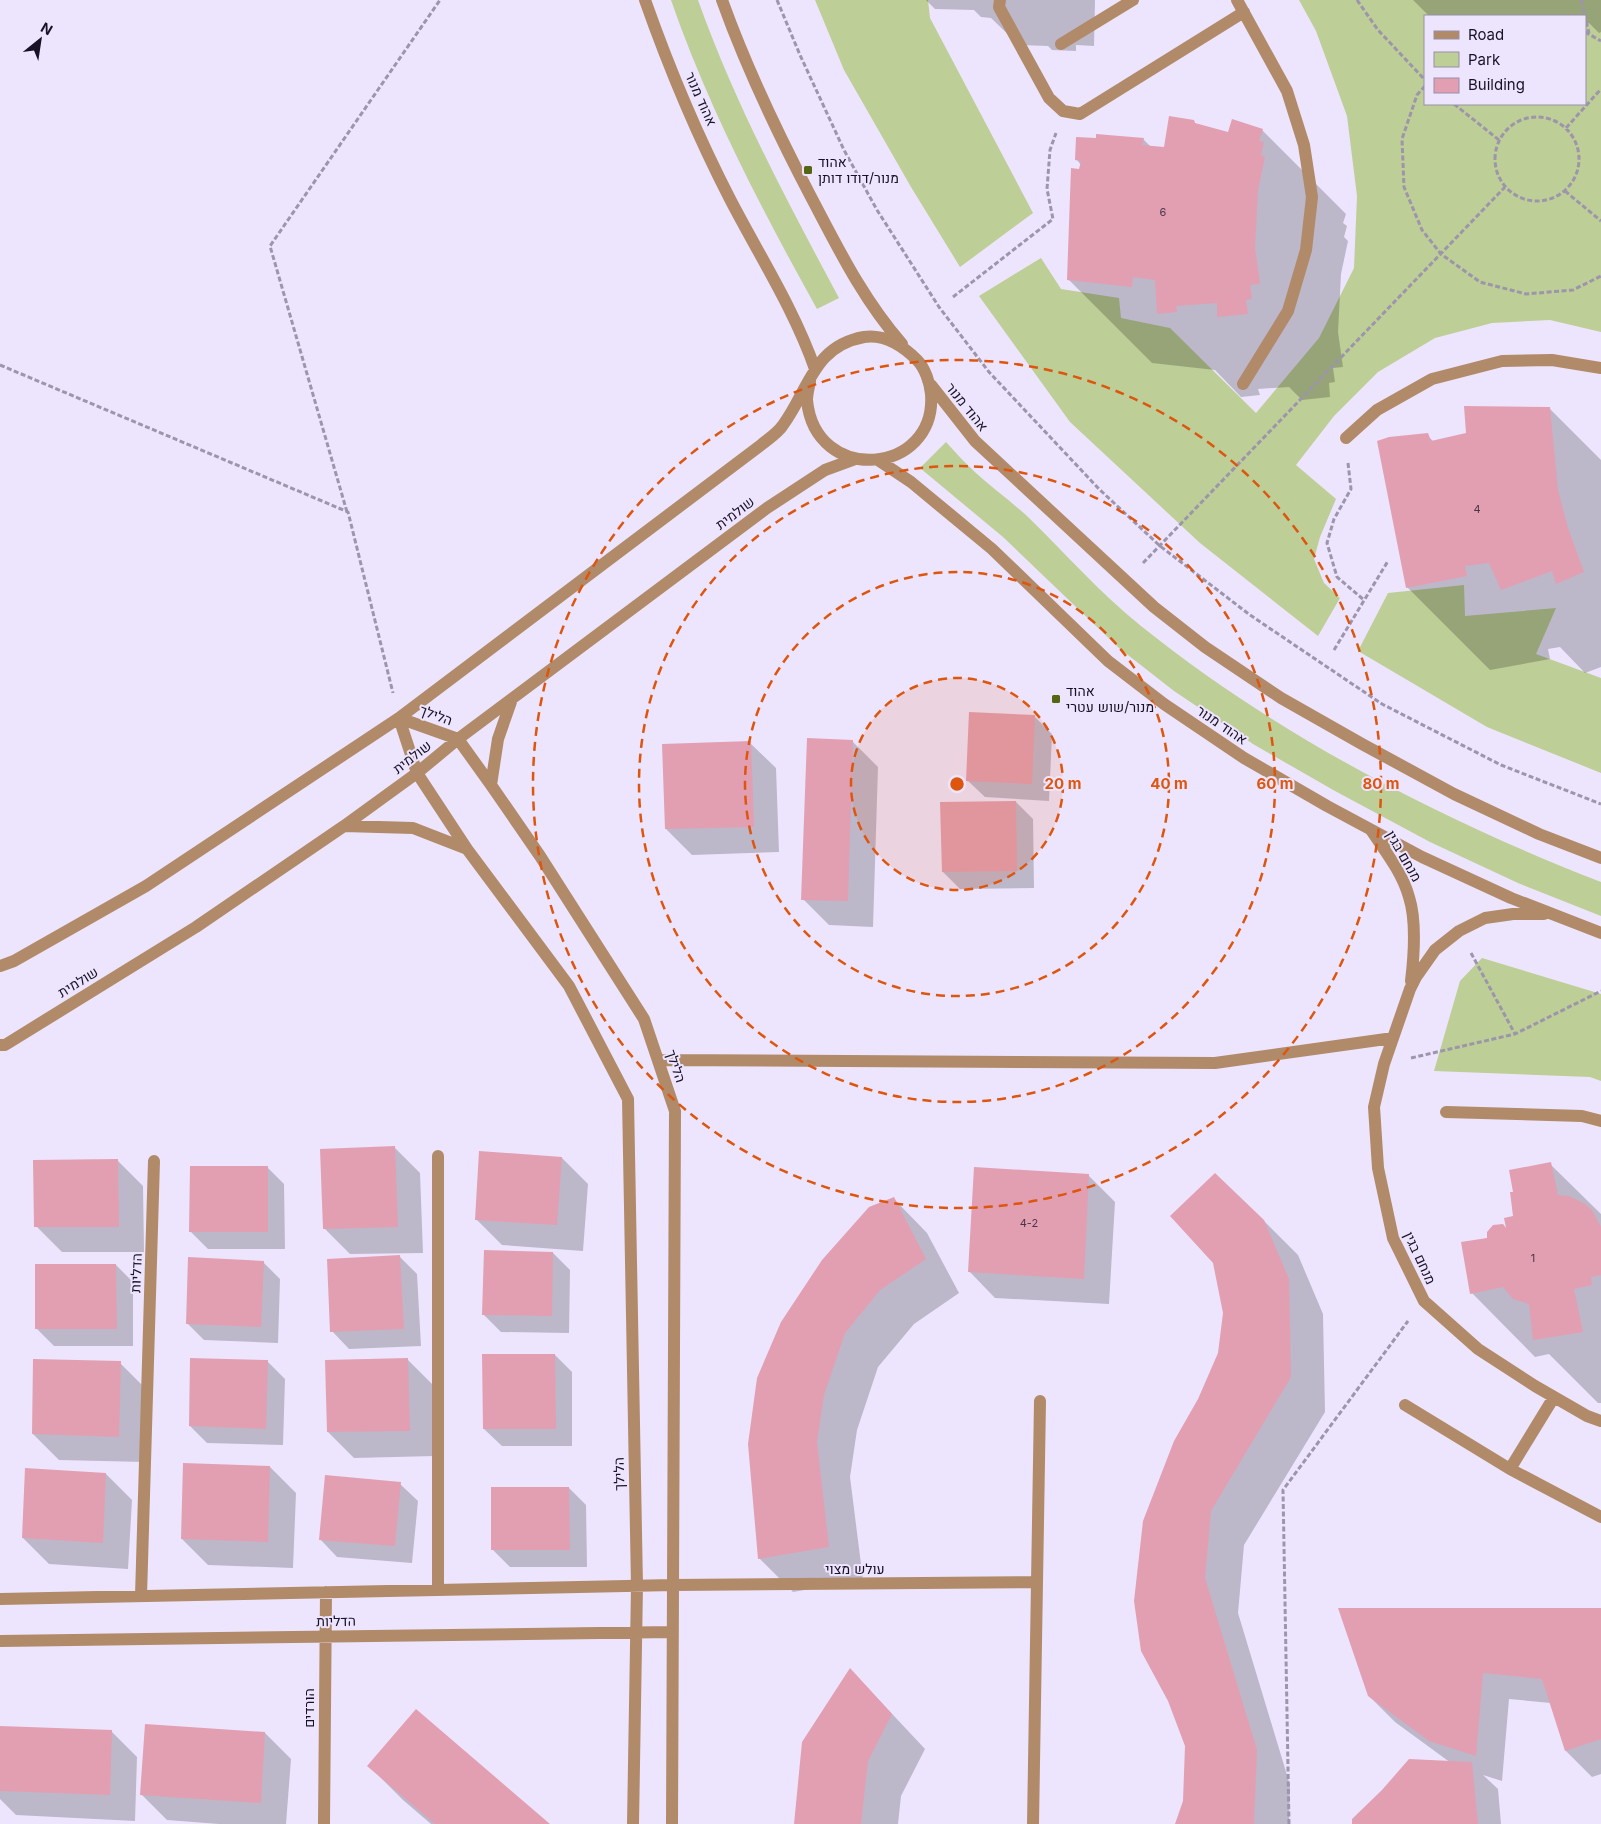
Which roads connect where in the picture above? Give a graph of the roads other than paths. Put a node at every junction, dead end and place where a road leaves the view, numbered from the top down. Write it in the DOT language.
graph roads {
  1 [pos="645,0"];
  2 [pos="722,0"];
  3 [pos="1000,0"];
  4 [pos="1133,0"];
  5 [pos="1237,0"];
  6 [pos="1244,12"];
  7 [pos="1061,44"];
  8 [pos="905,348"];
  9 [pos="1601,368"];
  10 [pos="815,369"];
  11 [pos="810,381"];
  12 [pos="1243,384"];
  13 [pos="930,385"];
  14 [pos="1346,438"];
  15 [pos="855,459"];
  16 [pos="878,460"];
  17 [pos="512,699"];
  18 [pos="399,718"];
  19 [pos="458,739"];
  20 [pos="417,774"];
  21 [pos="491,785"];
  22 [pos="344,826"];
  23 [pos="1370,829"];
  24 [pos="467,849"];
  25 [pos="1601,858"];
  26 [pos="1550,914"];
  27 [pos="1601,934"];
  28 [pos="0,966"];
  29 [pos="1410,989"];
  30 [pos="1393,1038"];
  31 [pos="0,1045"];
  32 [pos="658,1060"];
  33 [pos="1446,1112"];
  34 [pos="1601,1121"];
  35 [pos="438,1156"];
  36 [pos="154,1161"];
  37 [pos="1554,1397"];
  38 [pos="1040,1401"];
  39 [pos="1405,1405"];
  40 [pos="1601,1421"];
  41 [pos="1510,1469"];
  42 [pos="1601,1516"];
  43 [pos="1037,1582"];
  44 [pos="673,1585"];
  45 [pos="636,1586"];
  46 [pos="438,1590"];
  47 [pos="326,1592"];
  48 [pos="141,1596"];
  49 [pos="0,1599"];
  50 [pos="636,1632"];
  51 [pos="672,1632"];
  52 [pos="324,1636"];
  53 [pos="0,1641"];
  54 [pos="324,1824"];
  55 [pos="633,1824"];
  56 [pos="672,1824"];
  57 [pos="1033,1824"];
  1 -- 10 [label="street, אהוד מנור"];
  2 -- 8 [label="street"];
  3 -- 6 [label="street"];
  4 -- 7 [label="street"];
  5 -- 6 [label="street"];
  6 -- 12 [label="street"];
  8 -- 10 [label="street"];
  8 -- 13 [label="street"];
  9 -- 14 [label="street"];
  10 -- 11 [label="street"];
  11 -- 15 [label="street"];
  11 -- 18 [label="street"];
  13 -- 16 [label="street"];
  13 -- 25 [label="street, אהוד מנור"];
  15 -- 16 [label="street"];
  15 -- 17 [label="street, שולמית"];
  16 -- 23 [label="street, אהוד מנור"];
  17 -- 19 [label="street, שולמית"];
  17 -- 21 [label="street"];
  18 -- 19 [label="street, הלילך"];
  18 -- 20 [label="street, הלילך"];
  18 -- 28 [label="street"];
  19 -- 20 [label="street, שולמית"];
  19 -- 21 [label="street, הלילך"];
  20 -- 22 [label="street, שולמית"];
  20 -- 24 [label="street, הלילך"];
  21 -- 32 [label="street, הלילך"];
  22 -- 24 [label="street"];
  22 -- 31 [label="street, שולמית"];
  23 -- 26 [label="street, אהוד מנור"];
  23 -- 29 [label="street, מנחם בגין"];
  24 -- 45 [label="street, הלילך"];
  26 -- 27 [label="street, אהוד מנור"];
  26 -- 29 [label="street, מנחם בגין"];
  29 -- 30 [label="street, מנחם בגין"];
  30 -- 32 [label="street"];
  30 -- 37 [label="street, מנחם בגין"];
  32 -- 44 [label="street, הלילך"];
  33 -- 34 [label="street"];
  35 -- 46 [label="street"];
  36 -- 48 [label="street, הדליות"];
  37 -- 40 [label="street, מנחם בגין"];
  37 -- 41 [label="street"];
  38 -- 43 [label="street"];
  39 -- 41 [label="street"];
  41 -- 42 [label="street"];
  43 -- 44 [label="street, עולש מצוי"];
  43 -- 57 [label="street"];
  44 -- 45 [label="street"];
  44 -- 51 [label="street, הלילך"];
  45 -- 46 [label="street"];
  45 -- 50 [label="street, הלילך"];
  46 -- 47 [label="street"];
  47 -- 48 [label="street"];
  47 -- 52 [label="street, הורדים"];
  48 -- 49 [label="street"];
  50 -- 51 [label="street, הדליות"];
  50 -- 52 [label="street, הדליות"];
  50 -- 55 [label="street, הלילך"];
  51 -- 56 [label="street, הלילך"];
  52 -- 53 [label="street, הדליות"];
  52 -- 54 [label="street, הורדים"];
}
